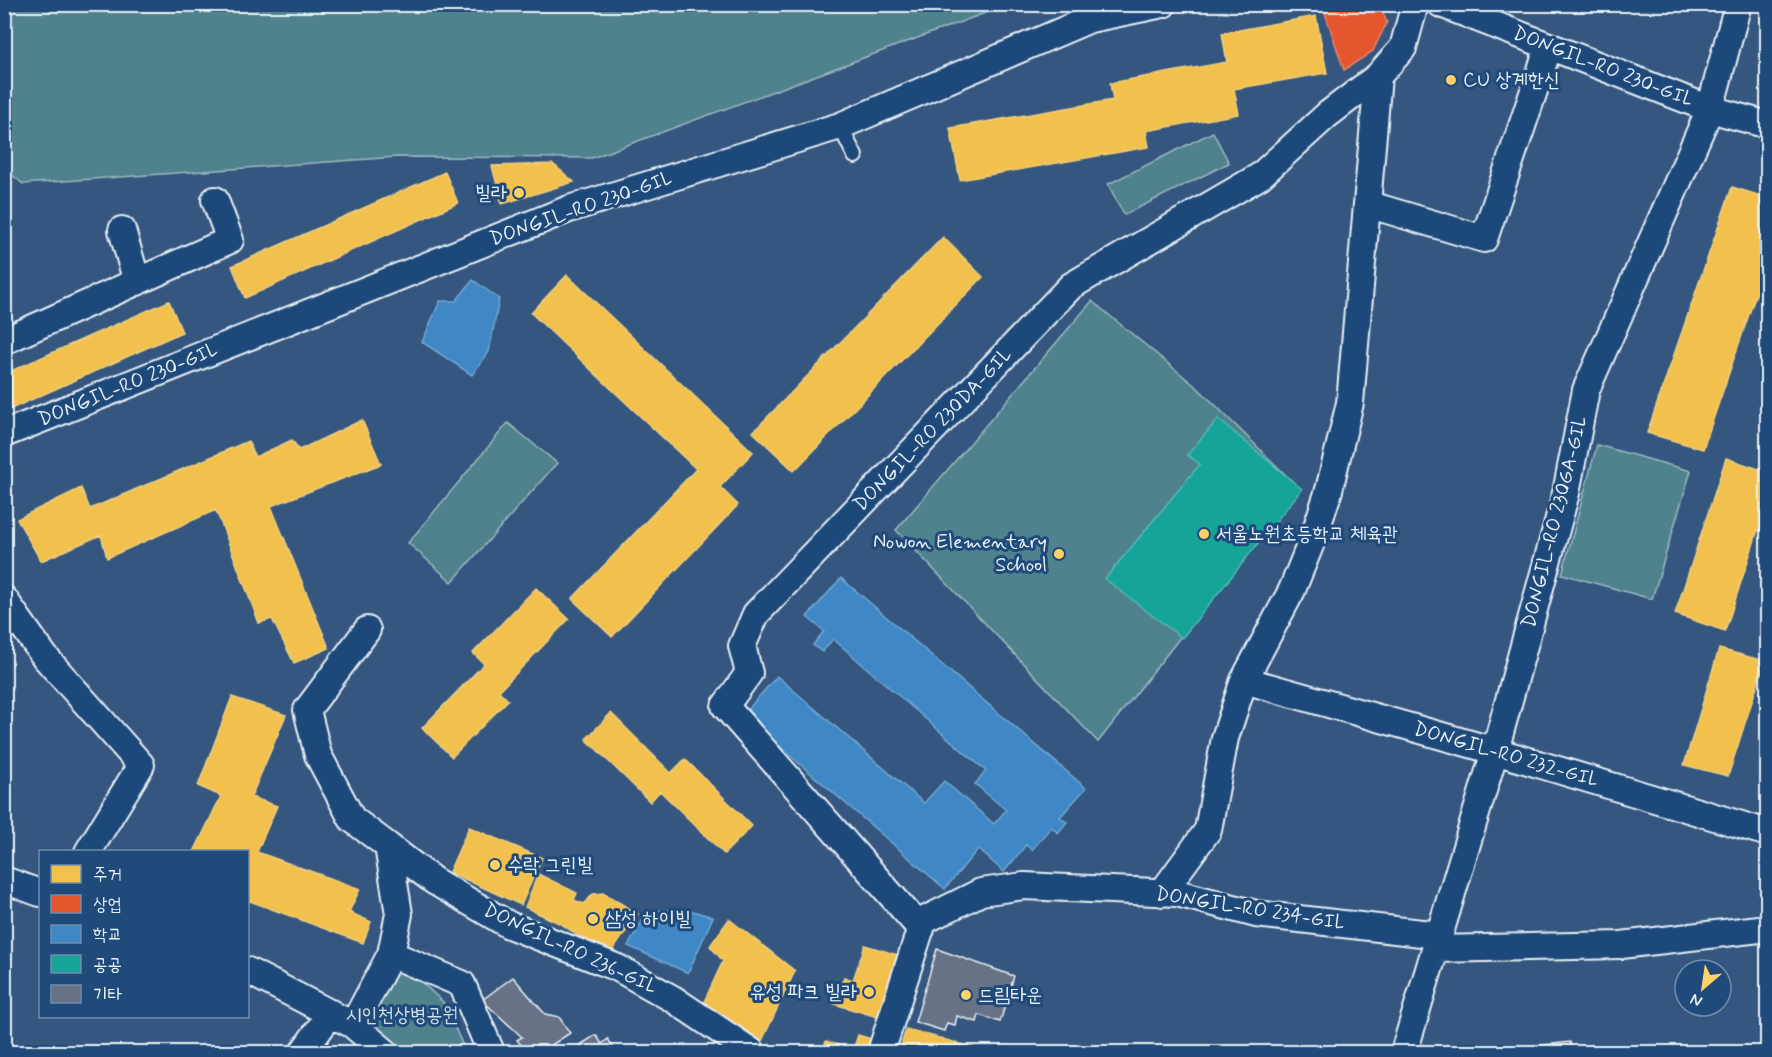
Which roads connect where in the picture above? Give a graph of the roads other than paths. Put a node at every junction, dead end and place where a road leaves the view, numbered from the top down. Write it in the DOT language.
graph roads {
  1 [pos="1163,4"];
  2 [pos="1415,4"];
  3 [pos="1441,4"];
  4 [pos="1738,4"];
  5 [pos="1549,46"];
  6 [pos="1378,76"];
  7 [pos="1710,109"];
  8 [pos="1767,125"];
  9 [pos="840,126"];
  10 [pos="855,156"];
  11 [pos="215,200"];
  12 [pos="1367,204"];
  13 [pos="122,230"];
  14 [pos="137,282"];
  15 [pos="4,341"];
  16 [pos="4,434"];
  17 [pos="4,599"];
  18 [pos="368,630"];
  19 [pos="1244,680"];
  20 [pos="1495,751"];
  21 [pos="1767,833"];
  22 [pos="388,846"];
  23 [pos="89,850"];
  24 [pos="5,881"];
  25 [pos="39,893"];
  26 [pos="1162,893"];
  27 [pos="922,925"];
  28 [pos="1767,928"];
  29 [pos="1437,942"];
  30 [pos="391,954"];
  31 [pos="249,971"];
  32 [pos="342,1019"];
  33 [pos="303,1053"];
  34 [pos="385,1053"];
  35 [pos="490,1053"];
  36 [pos="752,1053"];
  37 [pos="881,1053"];
  38 [pos="1404,1053"];
  1 -- 9 [label="street, DONGIL-RO 230-GIL"];
  2 -- 6 [label="street, DONGIL-RO 230DA-GIL"];
  3 -- 5 [label="street, DONGIL-RO 230-GIL"];
  4 -- 7 [label="street, DONGIL-RO 230GA-GIL"];
  5 -- 7 [label="street, DONGIL-RO 230-GIL"];
  5 -- 12 [label="street"];
  6 -- 12 [label="street"];
  6 -- 27 [label="street, DONGIL-RO 230DA-GIL"];
  7 -- 8 [label="street, DONGIL-RO 230-GIL"];
  7 -- 20 [label="street, DONGIL-RO 230GA-GIL"];
  9 -- 10 [label="lane"];
  9 -- 16 [label="street, DONGIL-RO 230-GIL"];
  11 -- 14 [label="street"];
  12 -- 19 [label="street"];
  13 -- 14 [label="street"];
  14 -- 15 [label="street"];
  17 -- 23 [label="street"];
  18 -- 22 [label="street, DONGIL-RO 236-GIL"];
  19 -- 20 [label="street, DONGIL-RO 232-GIL"];
  19 -- 26 [label="street"];
  20 -- 21 [label="street, DONGIL-RO 232-GIL"];
  20 -- 29 [label="street, DONGIL-RO 230GA-GIL"];
  22 -- 30 [label="street"];
  22 -- 36 [label="street, DONGIL-RO 236-GIL"];
  24 -- 25 [label="street"];
  26 -- 27 [label="street, DONGIL-RO 234-GIL"];
  26 -- 29 [label="street, DONGIL-RO 234-GIL"];
  27 -- 37 [label="street"];
  28 -- 29 [label="street, DONGIL-RO 234-GIL"];
  29 -- 38 [label="street, DONGIL-RO 230GA-GIL"];
  30 -- 32 [label="street"];
  30 -- 35 [label="street"];
  31 -- 32 [label="street"];
  32 -- 33 [label="street"];
  32 -- 34 [label="street"];
}
